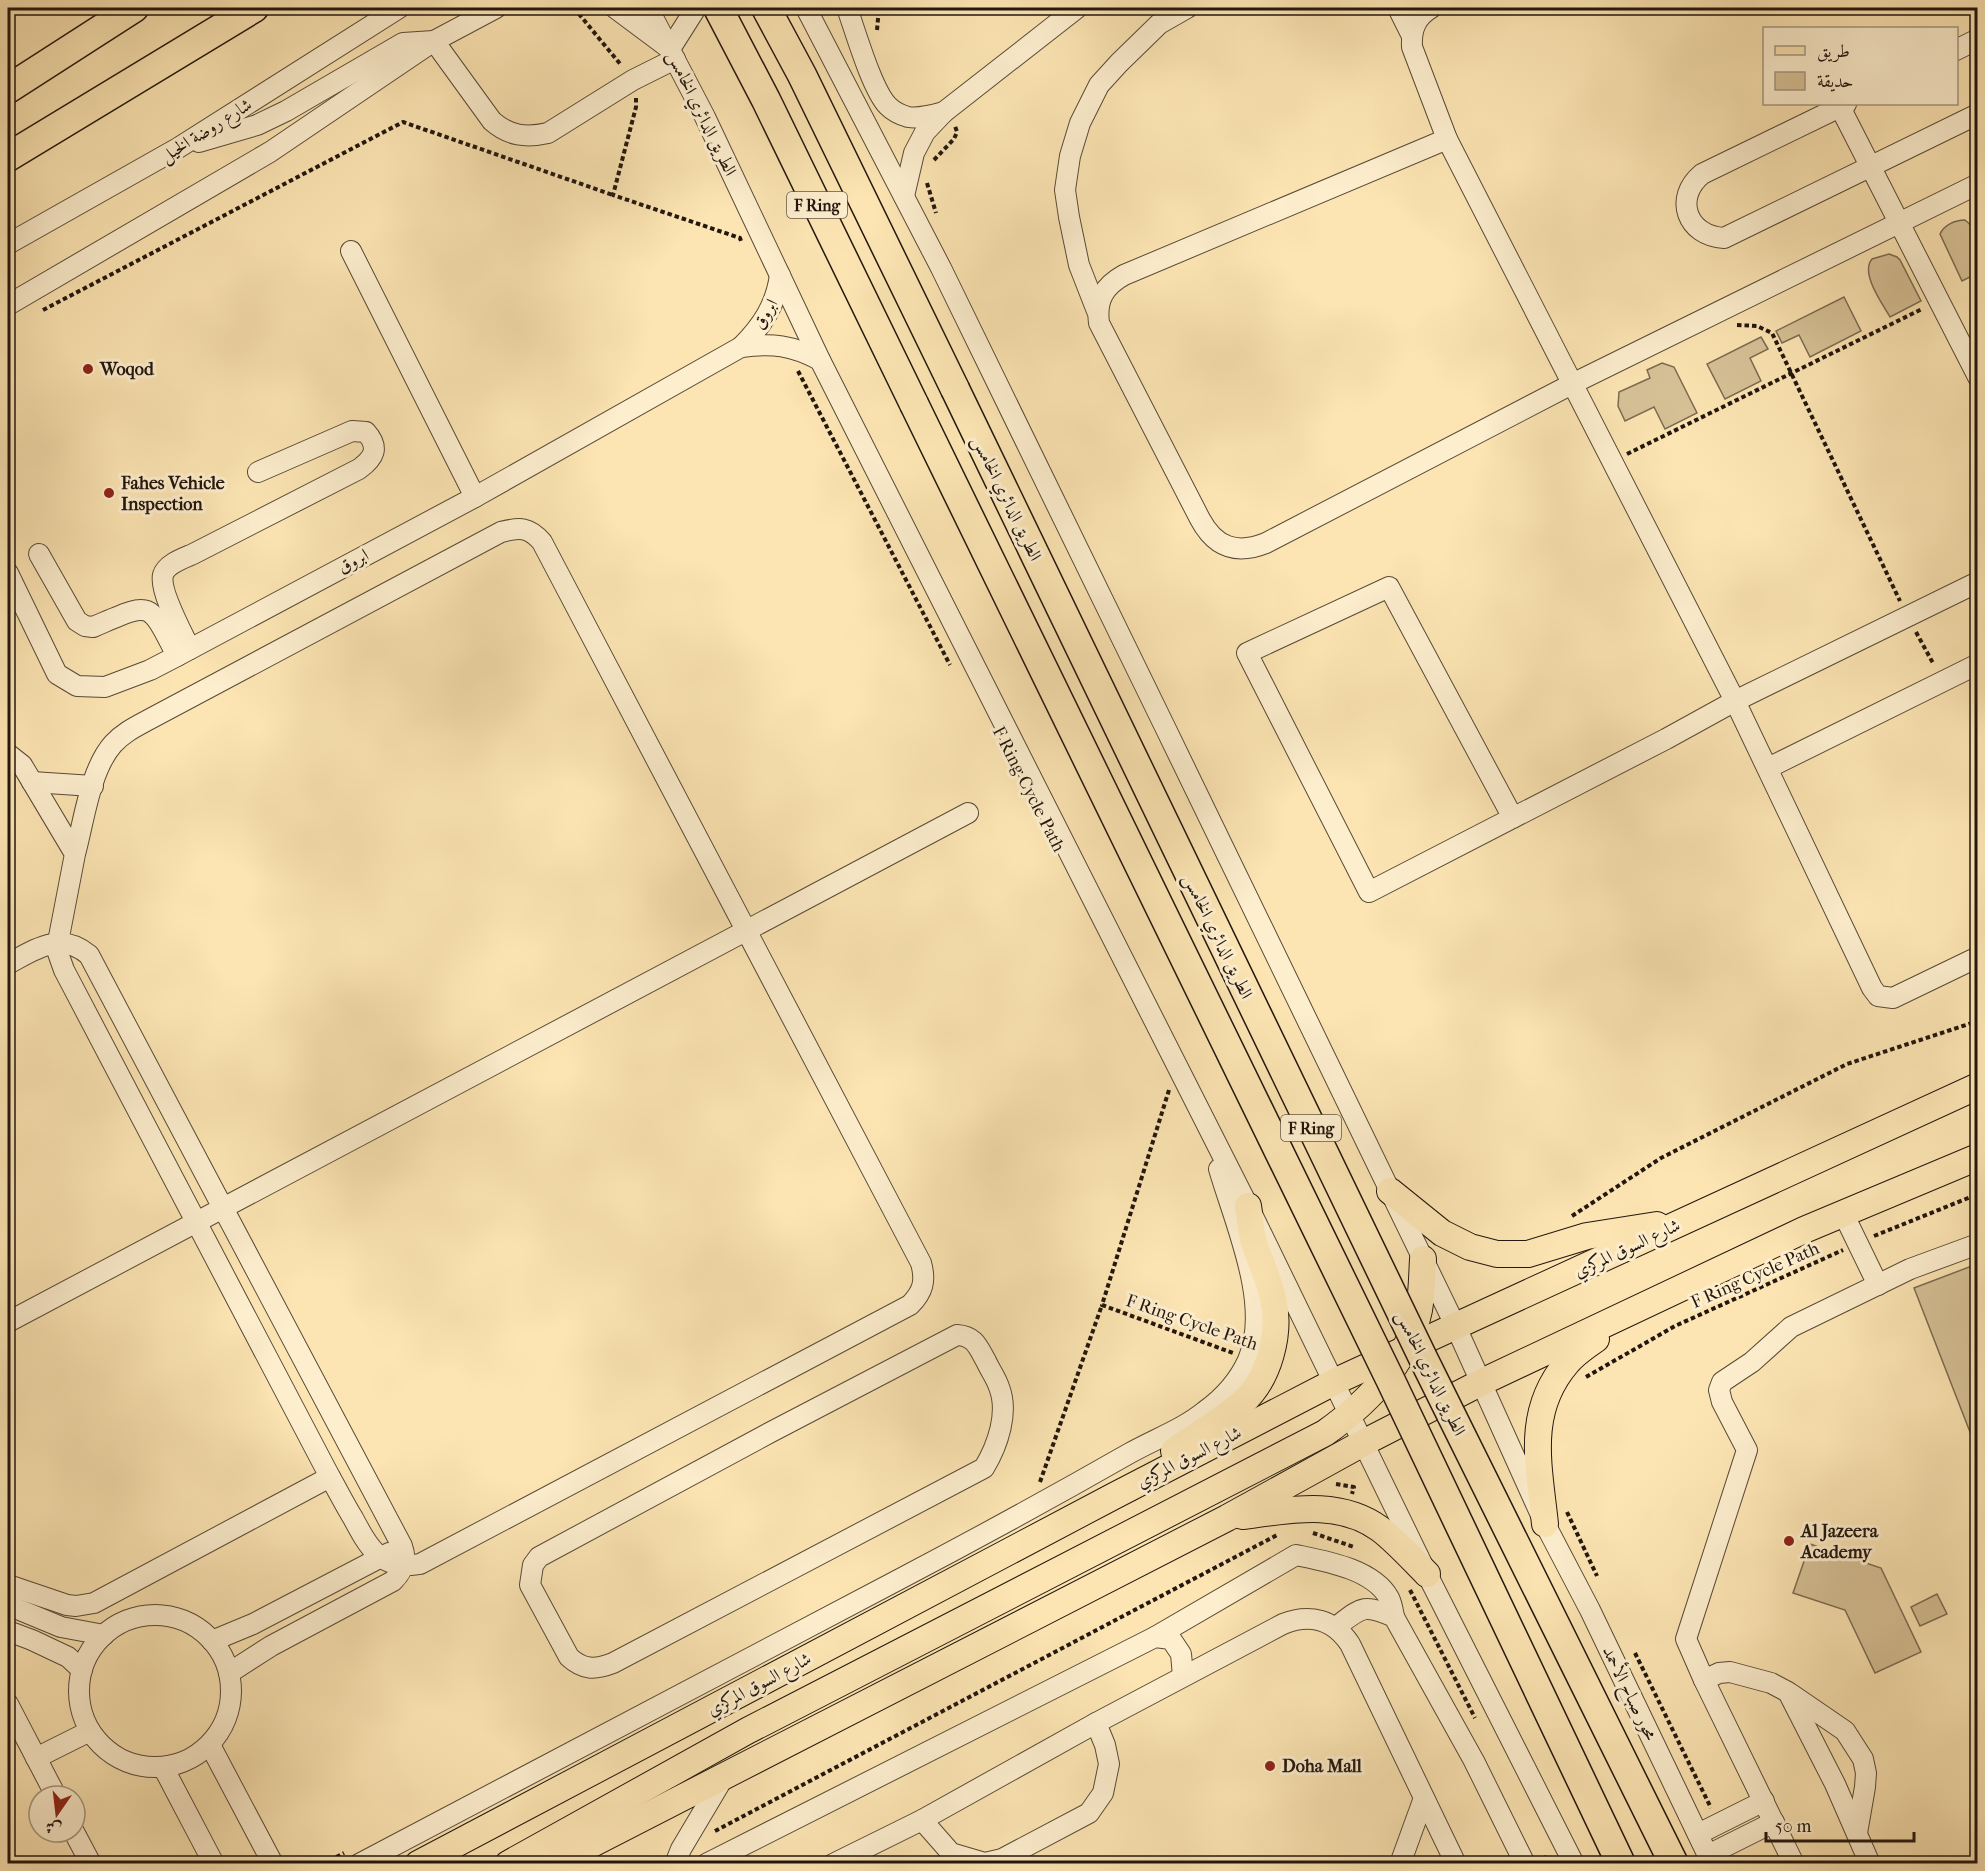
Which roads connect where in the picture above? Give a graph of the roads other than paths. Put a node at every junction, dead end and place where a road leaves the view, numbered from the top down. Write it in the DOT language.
graph roads {
  1 [pos="135,8"];
  2 [pos="254,8"];
  3 [pos="399,8"];
  4 [pos="496,8"];
  5 [pos="615,8"];
  6 [pos="648,8"];
  7 [pos="696,8"];
  8 [pos="718,8"];
  9 [pos="766,8"];
  10 [pos="806,8"];
  11 [pos="847,8"];
  12 [pos="1077,8"];
  13 [pos="1187,8"];
  14 [pos="1398,8"];
  15 [pos="1431,8"];
  16 [pos="385,13"];
  17 [pos="1412,36"];
  18 [pos="1977,39"];
  19 [pos="434,41"];
  20 [pos="1958,49"];
  21 [pos="672,54"];
  22 [pos="8,89"];
  23 [pos="1843,105"];
  24 [pos="944,112"];
  25 [pos="1977,114"];
  26 [pos="1447,139"];
  27 [pos="178,148"];
  28 [pos="8,158"];
  29 [pos="1870,166"];
  30 [pos="1977,184"];
  31 [pos="904,196"];
  32 [pos="1899,223"];
  33 [pos="8,244"];
  34 [pos="351,251"];
  35 [pos="780,275"];
  36 [pos="8,305"];
  37 [pos="1097,311"];
  38 [pos="741,347"];
  39 [pos="820,360"];
  40 [pos="1977,377"];
  41 [pos="1574,383"];
  42 [pos="258,472"];
  43 [pos="475,497"];
  44 [pos="39,554"];
  45 [pos="8,573"];
  46 [pos="1977,582"];
  47 [pos="183,653"];
  48 [pos="1977,664"];
  49 [pos="1735,701"];
  50 [pos="8,754"];
  51 [pos="1768,768"];
  52 [pos="32,782"];
  53 [pos="93,786"];
  54 [pos="968,813"];
  55 [pos="1513,818"];
  56 [pos="75,854"];
  57 [pos="746,932"];
  58 [pos="58,942"];
  59 [pos="1977,957"];
  60 [pos="8,964"];
  61 [pos="1977,1086"];
  62 [pos="1207,1126"];
  63 [pos="1977,1156"];
  64 [pos="1390,1191"];
  65 [pos="1248,1206"];
  66 [pos="224,1207"];
  67 [pos="1843,1214"];
  68 [pos="197,1222"];
  69 [pos="1684,1222"];
  70 [pos="1977,1244"];
  71 [pos="1423,1259"];
  72 [pos="1878,1285"];
  73 [pos="1625,1315"];
  74 [pos="8,1322"];
  75 [pos="1456,1327"];
  76 [pos="1404,1351"];
  77 [pos="1334,1382"];
  78 [pos="1482,1382"];
  79 [pos="1350,1415"];
  80 [pos="1363,1443"];
  81 [pos="330,1477"];
  82 [pos="1114,1496"];
  83 [pos="1556,1517"];
  84 [pos="1227,1518"];
  85 [pos="832,1546"];
  86 [pos="403,1556"];
  87 [pos="380,1557"];
  88 [pos="1427,1574"];
  89 [pos="8,1585"];
  90 [pos="8,1605"];
  91 [pos="1394,1617"];
  92 [pos="1336,1627"];
  93 [pos="8,1631"];
  94 [pos="104,1635"];
  95 [pos="1155,1636"];
  96 [pos="212,1641"];
  97 [pos="82,1670"];
  98 [pos="229,1673"];
  99 [pos="1183,1676"];
  100 [pos="1704,1680"];
  101 [pos="1788,1692"];
  102 [pos="8,1704"];
  103 [pos="1096,1723"];
  104 [pos="90,1731"];
  105 [pos="210,1745"];
  106 [pos="36,1758"];
  107 [pos="163,1767"];
  108 [pos="725,1775"];
  109 [pos="50,1784"];
  110 [pos="1424,1798"];
  111 [pos="1764,1801"];
  112 [pos="922,1820"];
  113 [pos="1774,1822"];
  114 [pos="1857,1833"];
  115 [pos="1698,1834"];
  116 [pos="80,1844"];
  117 [pos="437,1857"];
  118 [pos="352,1858"];
  119 [pos="1710,1859"];
  120 [pos="90,1863"];
  121 [pos="214,1863"];
  122 [pos="273,1863"];
  123 [pos="418,1863"];
  124 [pos="508,1863"];
  125 [pos="553,1863"];
  126 [pos="675,1863"];
  127 [pos="706,1863"];
  128 [pos="833,1863"];
  129 [pos="1400,1863"];
  130 [pos="1456,1863"];
  131 [pos="1526,1863"];
  132 [pos="1574,1863"];
  133 [pos="1621,1863"];
  134 [pos="1674,1863"];
  135 [pos="1794,1863"];
  136 [pos="1870,1863"];
  1 -- 22 [label="highway"];
  2 -- 28 [label="highway"];
  3 -- 16 [label="street, شارع روضة الخيل"];
  4 -- 19 [label="street"];
  5 -- 21 [label="street"];
  6 -- 21 [label="street, الطريق الدائري الخامس"];
  7 -- 21 [label="street"];
  8 -- 133 [label="highway, F Ring, bridge"];
  9 -- 134 [label="highway, الطريق الدائري الخامس / F Ring, bridge"];
  10 -- 31 [label="street"];
  11 -- 24 [label="street"];
  12 -- 24 [label="street"];
  13 -- 37 [label="street"];
  14 -- 17 [label="street"];
  15 -- 17 [label="street"];
  16 -- 27 [label="street, شارع روضة الخيل"];
  17 -- 26 [label="street"];
  18 -- 20 [label="street"];
  19 -- 21 [label="street"];
  19 -- 27 [label="street"];
  19 -- 36 [label="street"];
  21 -- 35 [label="street, الطريق الدائري الخامس"];
  23 -- 29 [label="street"];
  23 -- 29 [label="street"];
  24 -- 31 [label="street"];
  25 -- 29 [label="street"];
  26 -- 37 [label="street"];
  26 -- 41 [label="street"];
  27 -- 33 [label="street, شارع روضة الخيل"];
  29 -- 32 [label="street"];
  30 -- 32 [label="street"];
  31 -- 64 [label="street"];
  32 -- 40 [label="street"];
  32 -- 41 [label="street"];
  34 -- 43 [label="street"];
  35 -- 38 [label="street, ابروق"];
  35 -- 39 [label="street, الطريق الدائري الخامس"];
  37 -- 41 [label="street"];
  38 -- 39 [label="street, ابروق"];
  38 -- 43 [label="street, ابروق"];
  39 -- 62 [label="street, الطريق الدائري الخامس"];
  41 -- 49 [label="street"];
  42 -- 47 [label="street"];
  43 -- 47 [label="street, ابروق"];
  44 -- 47 [label="street"];
  45 -- 47 [label="street, ابروق"];
  46 -- 49 [label="street"];
  48 -- 51 [label="street"];
  49 -- 51 [label="street"];
  49 -- 55 [label="street"];
  50 -- 52 [label="street"];
  51 -- 59 [label="street"];
  52 -- 53 [label="street"];
  52 -- 56 [label="street"];
  53 -- 56 [label="street"];
  53 -- 57 [label="street"];
  54 -- 57 [label="street"];
  55 -- 55 [label="street"];
  56 -- 58 [label="street"];
  57 -- 66 [label="street"];
  57 -- 86 [label="street"];
  58 -- 60 [label="street"];
  58 -- 66 [label="street"];
  58 -- 68 [label="street"];
  61 -- 69 [label="main road, شارع السوق المركزي"];
  62 -- 65 [label="street, الطريق الدائري الخامس"];
  62 -- 118 [label="street, شارع السوق المركزي"];
  63 -- 67 [label="main road"];
  64 -- 69 [label="main road"];
  64 -- 71 [label="street"];
  65 -- 77 [label="street, الطريق الدائري الخامس"];
  65 -- 82 [label="main road"];
  66 -- 68 [label="street"];
  66 -- 86 [label="street"];
  67 -- 72 [label="street"];
  67 -- 73 [label="main road"];
  68 -- 74 [label="street"];
  68 -- 81 [label="street"];
  69 -- 75 [label="main road, شارع السوق المركزي"];
  70 -- 72 [label="street"];
  71 -- 75 [label="street"];
  71 -- 76 [label="main road"];
  72 -- 100 [label="street"];
  73 -- 78 [label="main road"];
  73 -- 83 [label="main road"];
  75 -- 76 [label="main road, شارع السوق المركزي"];
  75 -- 78 [label="street"];
  76 -- 77 [label="main road, شارع السوق المركزي"];
  76 -- 79 [label="main road"];
  77 -- 79 [label="street, الطريق الدائري الخامس"];
  77 -- 82 [label="main road, شارع السوق المركزي"];
  78 -- 80 [label="main road"];
  78 -- 83 [label="street"];
  79 -- 80 [label="street, الطريق الدائري الخامس"];
  79 -- 124 [label="main road"];
  80 -- 84 [label="main road"];
  80 -- 88 [label="street, الطريق الدائري الخامس"];
  81 -- 87 [label="street"];
  81 -- 89 [label="street"];
  82 -- 117 [label="main road, شارع السوق المركزي"];
  83 -- 115 [label="street, محور صباح الأحمد"];
  84 -- 88 [label="main road"];
  84 -- 108 [label="main road"];
  85 -- 85 [label="street"];
  86 -- 87 [label="street"];
  86 -- 98 [label="street"];
  87 -- 96 [label="street"];
  88 -- 132 [label="street"];
  90 -- 94 [label="street"];
  91 -- 92 [label="street"];
  91 -- 95 [label="street"];
  91 -- 131 [label="street"];
  92 -- 99 [label="street"];
  92 -- 110 [label="street"];
  93 -- 97 [label="street"];
  94 -- 96 [label="street"];
  94 -- 97 [label="street"];
  95 -- 99 [label="street"];
  95 -- 127 [label="street"];
  96 -- 98 [label="street"];
  97 -- 104 [label="street"];
  98 -- 105 [label="street"];
  99 -- 103 [label="street"];
  100 -- 101 [label="street"];
  100 -- 111 [label="street"];
  101 -- 114 [label="street"];
  101 -- 114 [label="street"];
  102 -- 106 [label="street"];
  103 -- 112 [label="street"];
  103 -- 112 [label="street"];
  104 -- 106 [label="street"];
  104 -- 107 [label="street"];
  105 -- 107 [label="street"];
  105 -- 122 [label="street"];
  106 -- 109 [label="street"];
  107 -- 121 [label="street"];
  108 -- 125 [label="main road"];
  108 -- 126 [label="street"];
  110 -- 129 [label="street"];
  110 -- 130 [label="street"];
  111 -- 113 [label="street"];
  111 -- 115 [label="street"];
  112 -- 128 [label="street"];
  113 -- 119 [label="street"];
  113 -- 135 [label="street"];
  114 -- 136 [label="street"];
  115 -- 119 [label="street, محور صباح الأحمد"];
  116 -- 120 [label="street"];
  117 -- 123 [label="main road, شارع السوق المركزي"];
}
